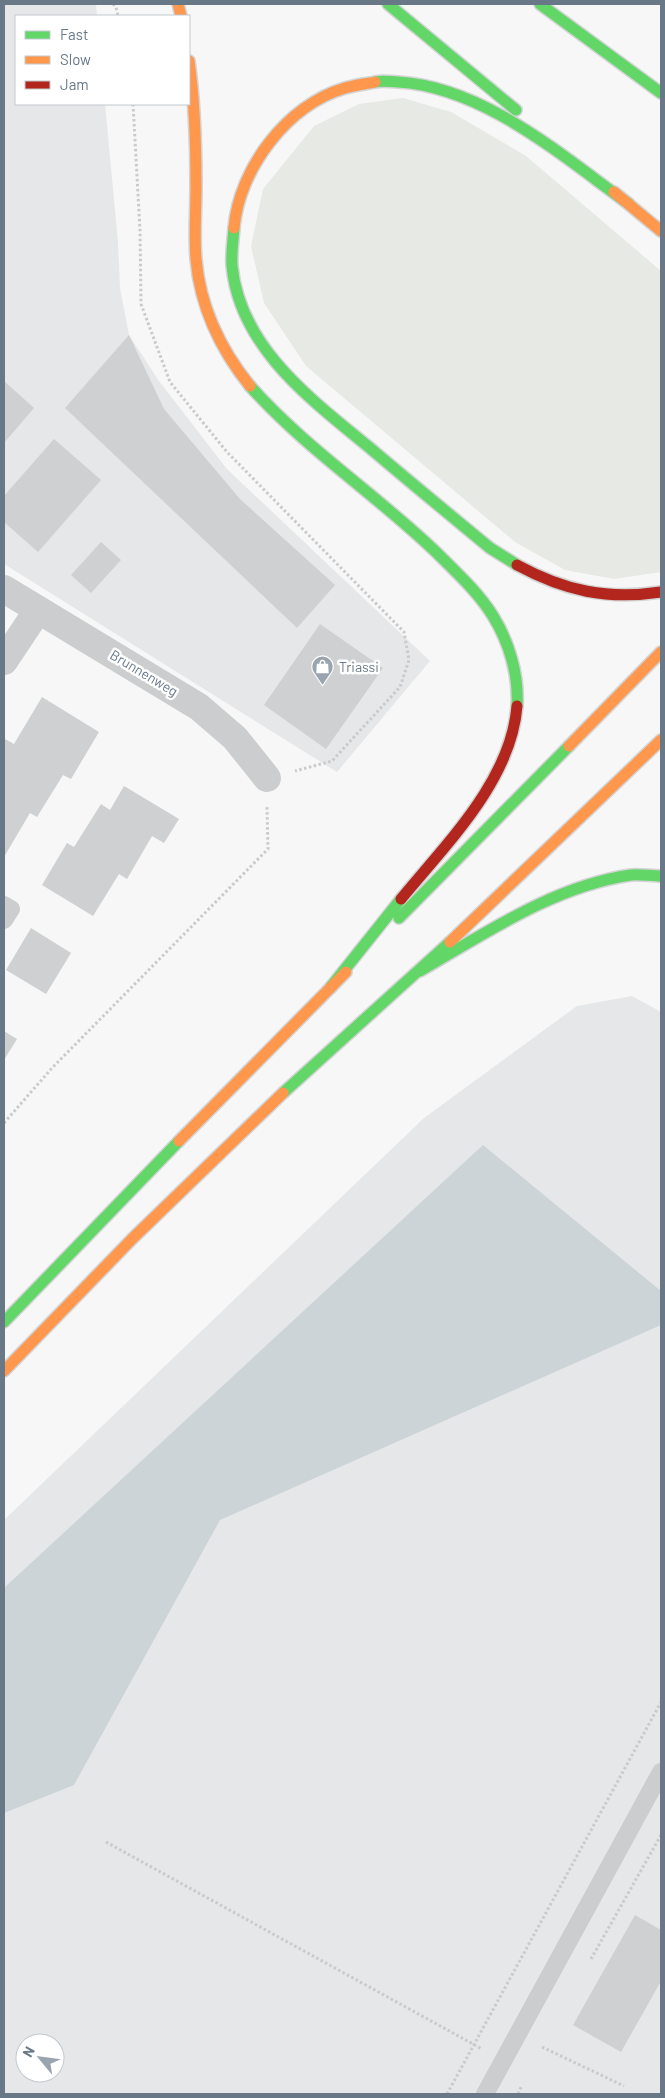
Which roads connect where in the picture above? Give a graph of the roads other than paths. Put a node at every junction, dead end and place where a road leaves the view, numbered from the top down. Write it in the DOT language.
graph roads {
  1 [pos="388,4"];
  2 [pos="540,4"];
  3 [pos="190,68"];
  4 [pos="661,93"];
  5 [pos="629,204"];
  6 [pos="661,231"];
  7 [pos="4,589"];
  8 [pos="661,592"];
  9 [pos="38,610"];
  10 [pos="661,652"];
  11 [pos="4,662"];
  12 [pos="661,740"];
  13 [pos="267,778"];
  14 [pos="661,876"];
  15 [pos="4,905"];
  16 [pos="4,920"];
  17 [pos="420,971"];
  18 [pos="330,988"];
  19 [pos="4,1322"];
  20 [pos="4,1371"];
  21 [pos="661,1772"];
  22 [pos="485,2094"];
  1 -- 5 [label="main road"];
  2 -- 4 [label="main road"];
  3 -- 18 [label="main road"];
  5 -- 6 [label="main road"];
  5 -- 8 [label="main road"];
  7 -- 9 [label="street, Brunnenweg"];
  9 -- 11 [label="street"];
  9 -- 13 [label="street, Brunnenweg"];
  10 -- 18 [label="main road"];
  12 -- 17 [label="main road"];
  14 -- 17 [label="main road"];
  15 -- 16 [label="lane"];
  17 -- 20 [label="main road"];
  18 -- 19 [label="main road"];
  21 -- 22 [label="lane"];
}
